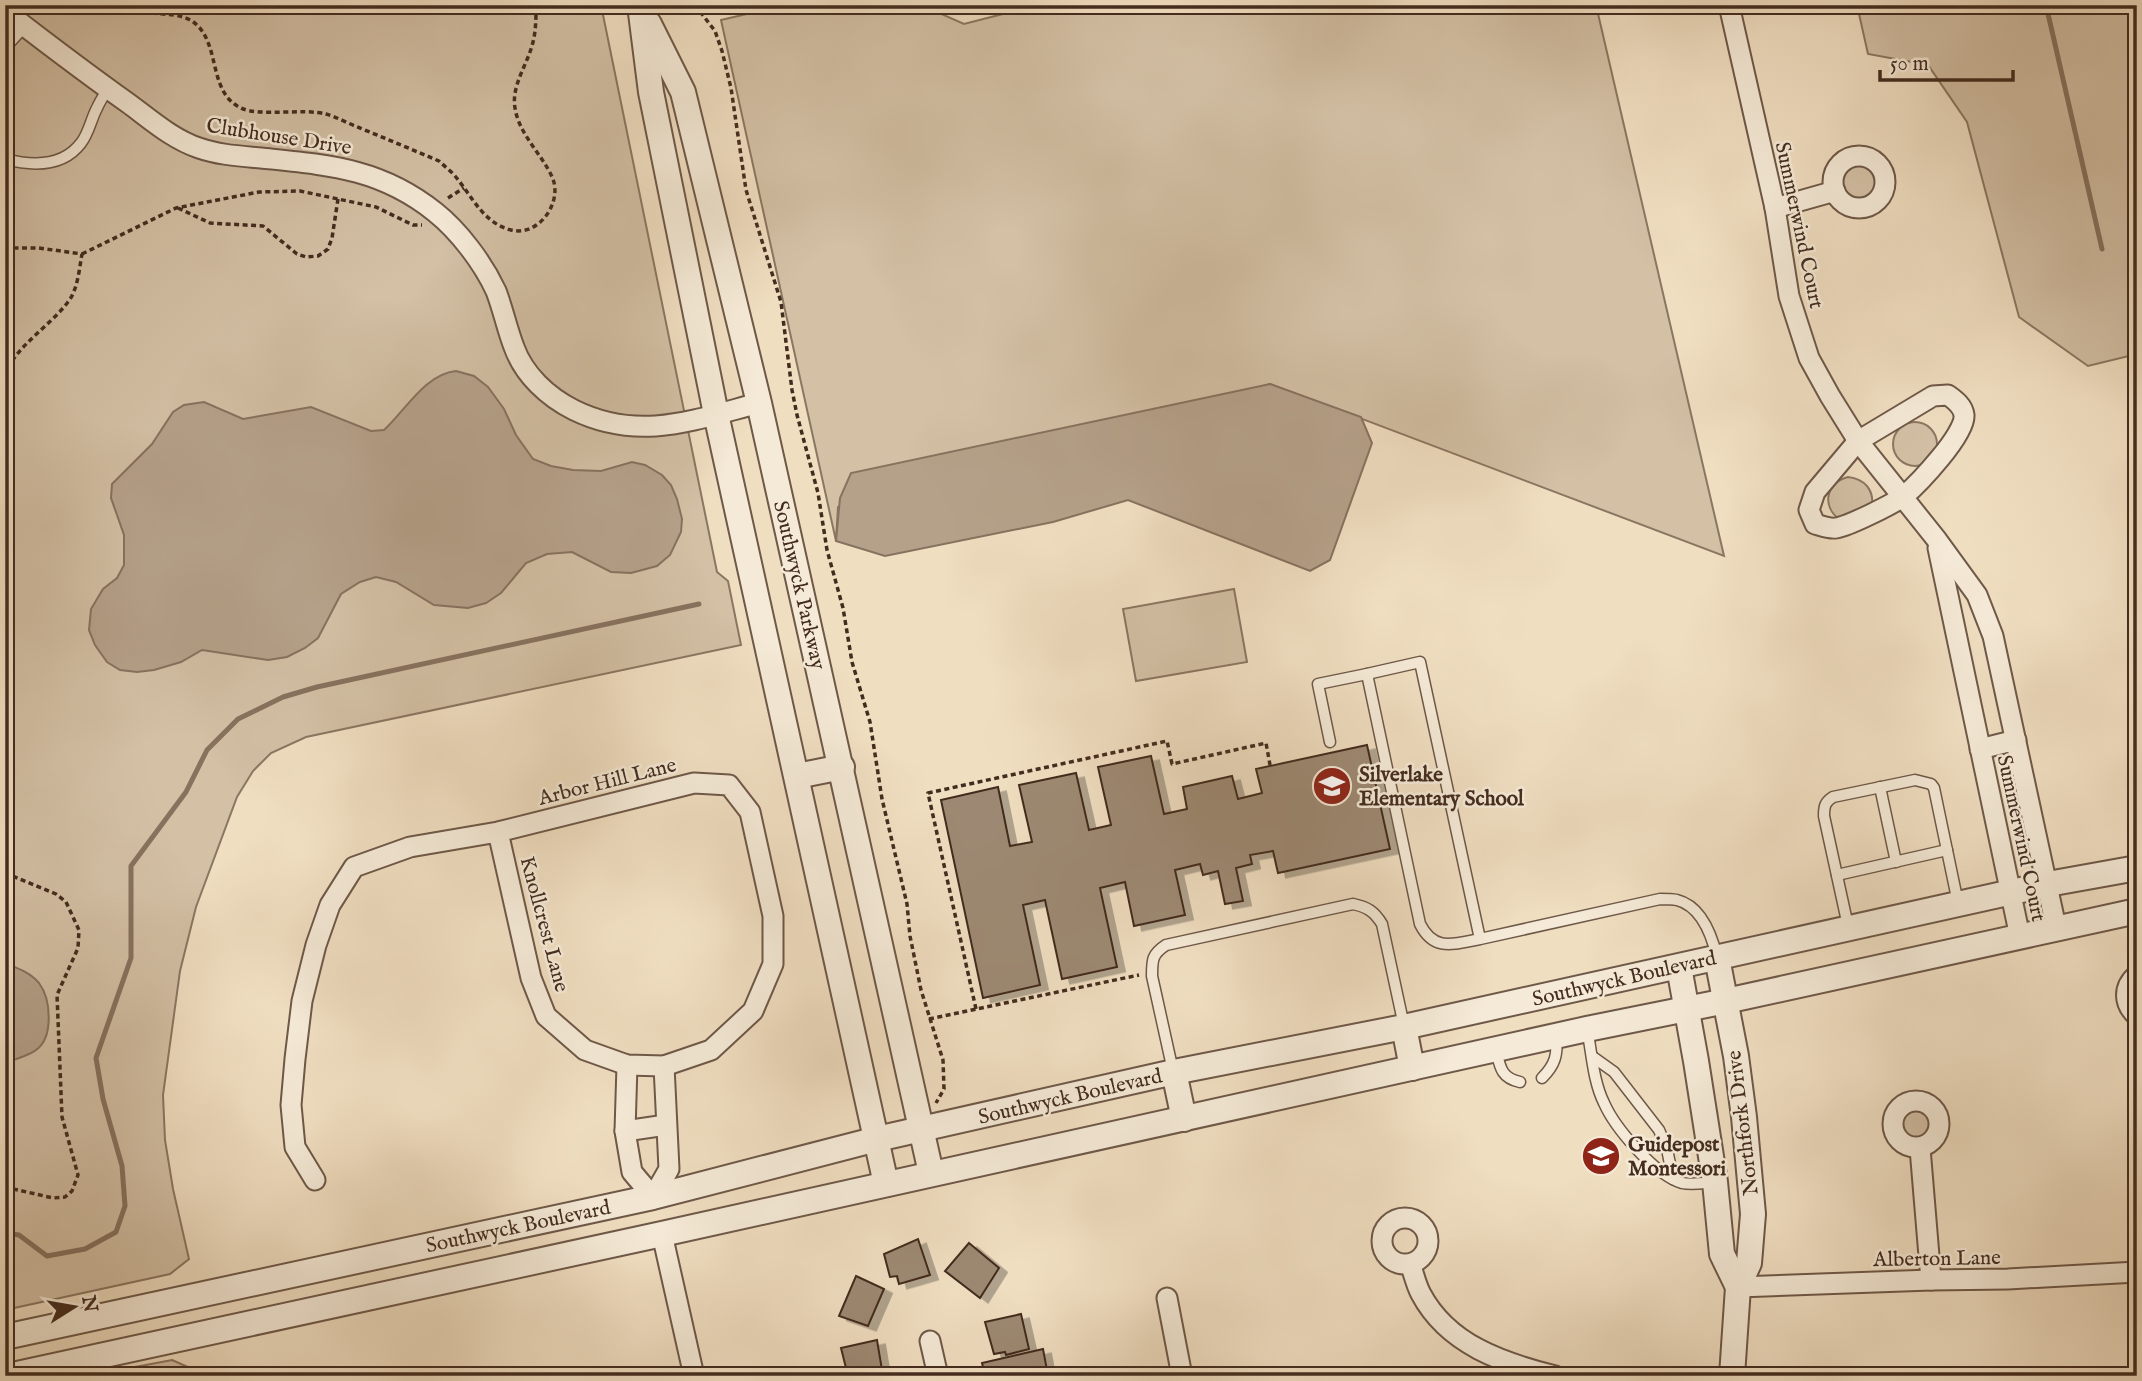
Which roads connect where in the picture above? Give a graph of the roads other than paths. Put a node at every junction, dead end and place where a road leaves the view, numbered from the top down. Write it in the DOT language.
graph roads {
  1 [pos="1729,5"];
  2 [pos="643,6"];
  3 [pos="5,11"];
  4 [pos="25,26"];
  5 [pos="5,48"];
  6 [pos="108,89"];
  7 [pos="5,159"];
  8 [pos="1835,191"];
  9 [pos="1775,208"];
  10 [pos="759,402"];
  11 [pos="716,414"];
  12 [pos="1858,441"];
  13 [pos="1902,497"];
  14 [pos="1937,540"];
  15 [pos="1367,674"];
  16 [pos="2016,740"];
  17 [pos="1329,742"];
  18 [pos="1980,748"];
  19 [pos="842,767"];
  20 [pos="797,776"];
  21 [pos="1880,787"];
  22 [pos="498,832"];
  23 [pos="1947,850"];
  24 [pos="1896,862"];
  25 [pos="2137,868"];
  26 [pos="1837,875"];
  27 [pos="2048,884"];
  28 [pos="2011,892"];
  29 [pos="1958,904"];
  30 [pos="2137,911"];
  31 [pos="2056,927"];
  32 [pos="1849,928"];
  33 [pos="2020,937"];
  34 [pos="1480,939"];
  35 [pos="1717,958"];
  36 [pos="1679,967"];
  37 [pos="2137,975"];
  38 [pos="1726,1001"];
  39 [pos="1687,1009"];
  40 [pos="2137,1016"];
  41 [pos="1404,1027"];
  42 [pos="1587,1029"];
  43 [pos="1556,1036"];
  44 [pos="1496,1049"];
  45 [pos="1593,1056"];
  46 [pos="627,1065"];
  47 [pos="664,1066"];
  48 [pos="1412,1068"];
  49 [pos="1174,1072"];
  50 [pos="1542,1079"];
  51 [pos="1520,1082"];
  52 [pos="1184,1119"];
  53 [pos="666,1125"];
  54 [pos="921,1129"];
  55 [pos="625,1131"];
  56 [pos="877,1139"];
  57 [pos="1920,1148"];
  58 [pos="930,1173"];
  59 [pos="1673,1179"];
  60 [pos="314,1180"];
  61 [pos="1715,1182"];
  62 [pos="886,1184"];
  63 [pos="653,1197"];
  64 [pos="662,1234"];
  65 [pos="1410,1264"];
  66 [pos="2137,1272"];
  67 [pos="1931,1280"];
  68 [pos="1738,1287"];
  69 [pos="1167,1298"];
  70 [pos="95,1317"];
  71 [pos="5,1337"];
  72 [pos="930,1341"];
  73 [pos="103,1355"];
  74 [pos="8,1376"];
  75 [pos="694,1376"];
  76 [pos="938,1376"];
  77 [pos="1182,1376"];
  78 [pos="1555,1376"];
  79 [pos="1732,1376"];
  1 -- 9 [label="street, Summerwind Court"];
  2 -- 10 [label="street, Southwyck Parkway"];
  2 -- 11 [label="street, Southwyck Parkway"];
  3 -- 4 [label="street, Clubhouse Drive"];
  4 -- 5 [label="lane"];
  4 -- 6 [label="street, Clubhouse Drive"];
  6 -- 7 [label="lane"];
  6 -- 11 [label="street, Clubhouse Drive"];
  8 -- 9 [label="street"];
  9 -- 12 [label="street, Summerwind Court"];
  10 -- 11 [label="street, Clubhouse Drive"];
  10 -- 19 [label="street, Southwyck Parkway"];
  11 -- 20 [label="street, Southwyck Parkway"];
  12 -- 13 [label="street, Summerwind Court"];
  12 -- 13 [label="street"];
  12 -- 13 [label="street"];
  13 -- 14 [label="street, Summerwind Court"];
  14 -- 16 [label="street, Summerwind Court"];
  14 -- 18 [label="street, Summerwind Court"];
  15 -- 17 [label="lane"];
  15 -- 34 [label="lane"];
  15 -- 34 [label="lane"];
  16 -- 18 [label="street, Summerwind Court"];
  16 -- 27 [label="street, Summerwind Court"];
  18 -- 28 [label="street, Summerwind Court"];
  19 -- 20 [label="street"];
  19 -- 54 [label="street, Southwyck Parkway"];
  20 -- 56 [label="street, Southwyck Parkway"];
  21 -- 23 [label="lane"];
  21 -- 24 [label="lane"];
  21 -- 26 [label="lane"];
  22 -- 46 [label="street, Knollcrest Lane"];
  22 -- 47 [label="street, Arbor Hill Lane"];
  22 -- 60 [label="street, Arbor Hill Lane"];
  23 -- 24 [label="lane"];
  23 -- 29 [label="lane"];
  24 -- 26 [label="lane"];
  25 -- 27 [label="street, Southwyck Boulevard"];
  26 -- 32 [label="lane"];
  27 -- 28 [label="street, Southwyck Boulevard"];
  27 -- 31 [label="street, Summerwind Court"];
  28 -- 29 [label="street, Southwyck Boulevard"];
  28 -- 33 [label="street, Summerwind Court"];
  29 -- 32 [label="street, Southwyck Boulevard"];
  30 -- 31 [label="street, Southwyck Boulevard"];
  31 -- 33 [label="street, Southwyck Boulevard"];
  32 -- 35 [label="street, Southwyck Boulevard"];
  33 -- 38 [label="street, Southwyck Boulevard"];
  34 -- 35 [label="lane"];
  35 -- 36 [label="street, Southwyck Boulevard"];
  35 -- 38 [label="street, Northfork Drive"];
  36 -- 39 [label="street, Northfork Drive"];
  36 -- 41 [label="street, Southwyck Boulevard"];
  37 -- 40 [label="street"];
  38 -- 39 [label="street, Southwyck Boulevard"];
  38 -- 68 [label="street, Northfork Drive"];
  39 -- 42 [label="street, Southwyck Boulevard"];
  39 -- 61 [label="street, Northfork Drive"];
  41 -- 48 [label="street"];
  41 -- 49 [label="street, Southwyck Boulevard"];
  41 -- 49 [label="lane"];
  42 -- 43 [label="street, Southwyck Boulevard"];
  42 -- 45 [label="lane"];
  43 -- 44 [label="street, Southwyck Boulevard"];
  43 -- 50 [label="lane"];
  44 -- 48 [label="street, Southwyck Boulevard"];
  44 -- 51 [label="lane"];
  45 -- 59 [label="lane"];
  45 -- 59 [label="lane"];
  46 -- 47 [label="street, Knollcrest Lane"];
  46 -- 55 [label="street"];
  47 -- 53 [label="street"];
  48 -- 52 [label="street, Southwyck Boulevard"];
  49 -- 52 [label="street"];
  49 -- 54 [label="street, Southwyck Boulevard"];
  52 -- 58 [label="street, Southwyck Boulevard"];
  53 -- 55 [label="street"];
  53 -- 63 [label="street"];
  54 -- 56 [label="street, Southwyck Boulevard"];
  54 -- 58 [label="street, Southwyck Parkway"];
  55 -- 63 [label="street"];
  56 -- 62 [label="street, Southwyck Parkway"];
  56 -- 63 [label="street, Southwyck Boulevard"];
  57 -- 67 [label="street"];
  58 -- 62 [label="street, Southwyck Boulevard"];
  59 -- 61 [label="lane"];
  61 -- 68 [label="street, Northfork Drive"];
  62 -- 64 [label="street, Southwyck Boulevard"];
  63 -- 64 [label="street"];
  63 -- 70 [label="street, Southwyck Boulevard"];
  64 -- 73 [label="street, Southwyck Boulevard"];
  64 -- 75 [label="street"];
  65 -- 78 [label="street"];
  66 -- 67 [label="street, Alberton Lane"];
  67 -- 68 [label="street, Alberton Lane"];
  68 -- 79 [label="street, Northfork Drive"];
  69 -- 77 [label="street"];
  70 -- 71 [label="street, Southwyck Boulevard"];
  70 -- 73 [label="street"];
  72 -- 76 [label="street"];
  73 -- 74 [label="street, Southwyck Boulevard"];
}
